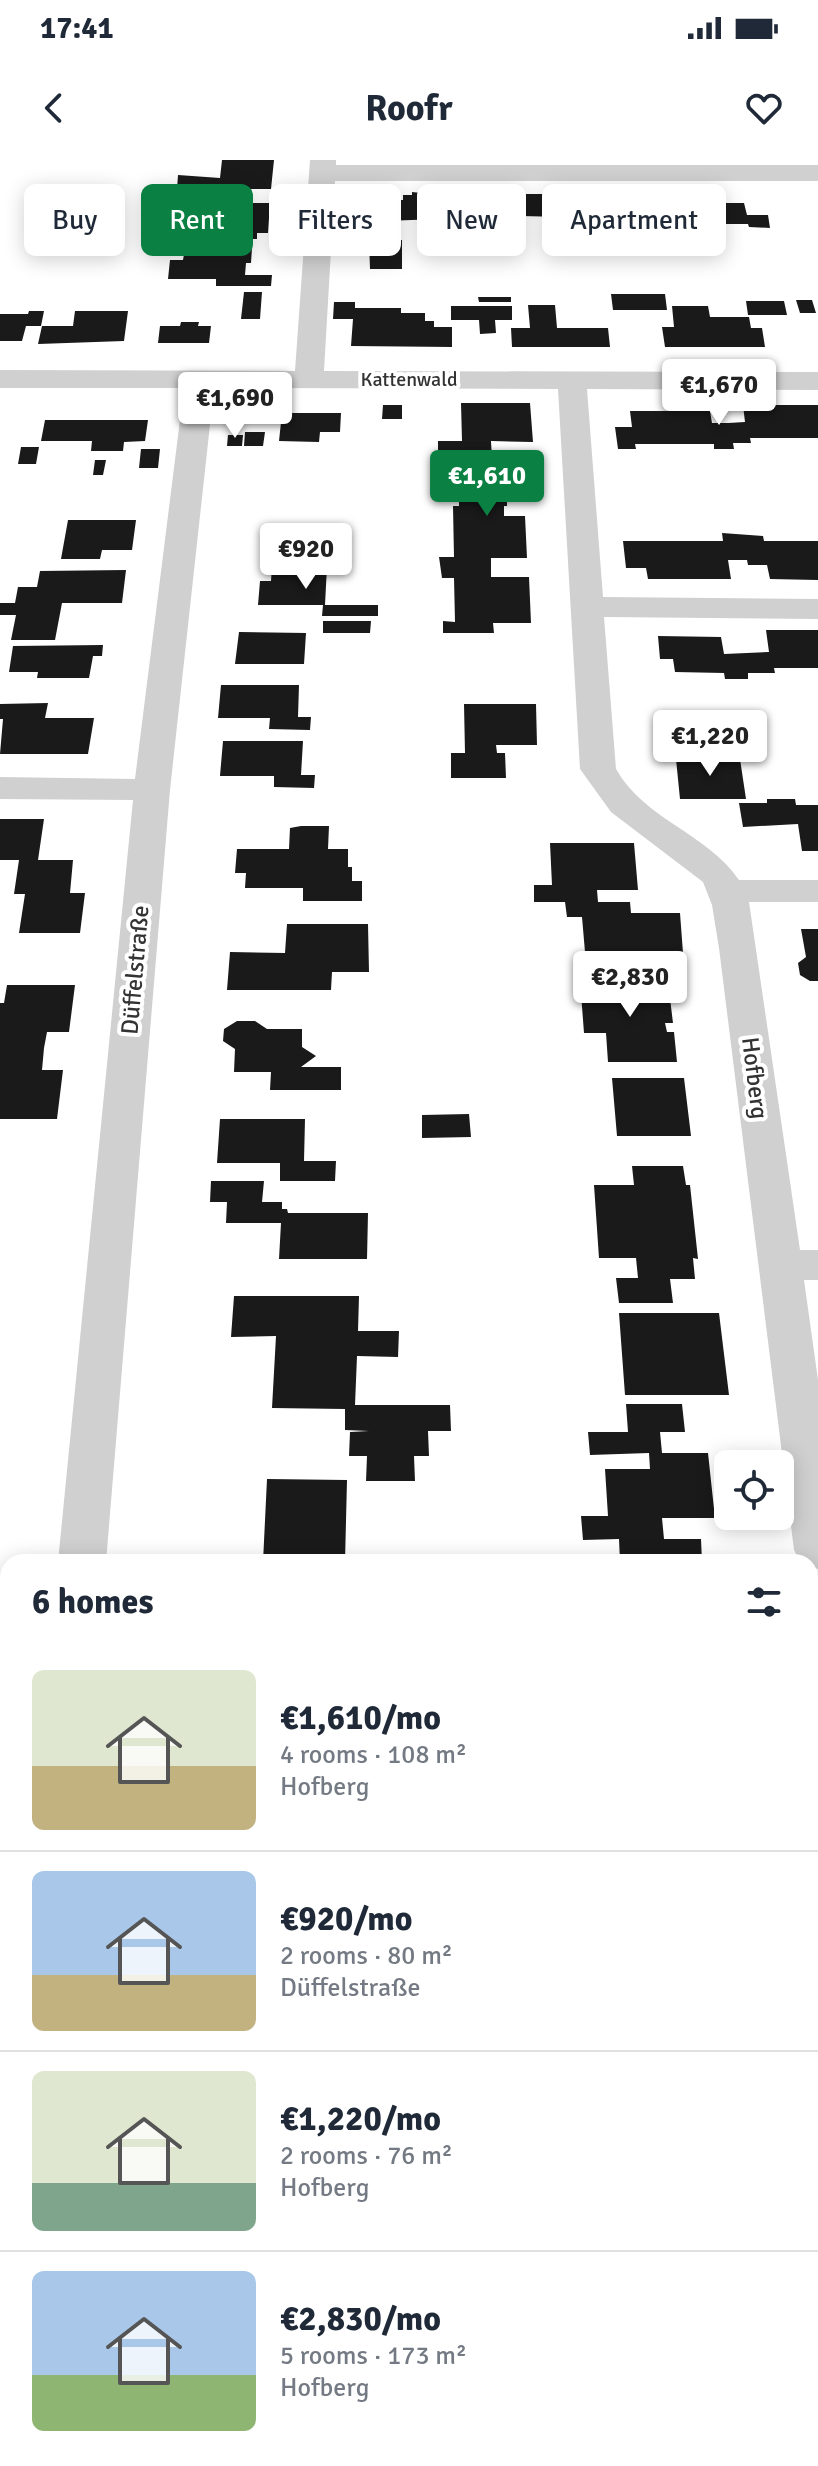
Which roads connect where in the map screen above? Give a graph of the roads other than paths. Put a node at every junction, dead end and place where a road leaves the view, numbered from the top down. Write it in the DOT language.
graph roads {
  1 [pos="322,166"];
  2 [pos="629,166"];
  3 [pos="818,173"];
  4 [pos="0,379"];
  5 [pos="200,379"];
  6 [pos="309,379"];
  7 [pos="572,380"];
  8 [pos="818,381"];
  9 [pos="588,607"];
  10 [pos="818,609"];
  11 [pos="0,788"];
  12 [pos="152,790"];
  13 [pos="726,891"];
  14 [pos="818,891"];
  15 [pos="798,1265"];
  16 [pos="818,1550"];
  17 [pos="83,1554"];
  1 -- 2 [label="street"];
  1 -- 6 [label="street"];
  2 -- 3 [label="street"];
  4 -- 5 [label="street, Kattenwald"];
  5 -- 6 [label="street, Kattenwald"];
  5 -- 12 [label="street, Düffelstraße"];
  6 -- 7 [label="street, Kattenwald"];
  7 -- 8 [label="street, Kattenwald"];
  7 -- 9 [label="street, Hofberg"];
  9 -- 10 [label="street"];
  9 -- 13 [label="street, Hofberg"];
  11 -- 12 [label="street"];
  12 -- 17 [label="street, Düffelstraße"];
  13 -- 14 [label="street"];
  13 -- 15 [label="street, Hofberg"];
  15 -- 16 [label="street, Hofberg"];
}
